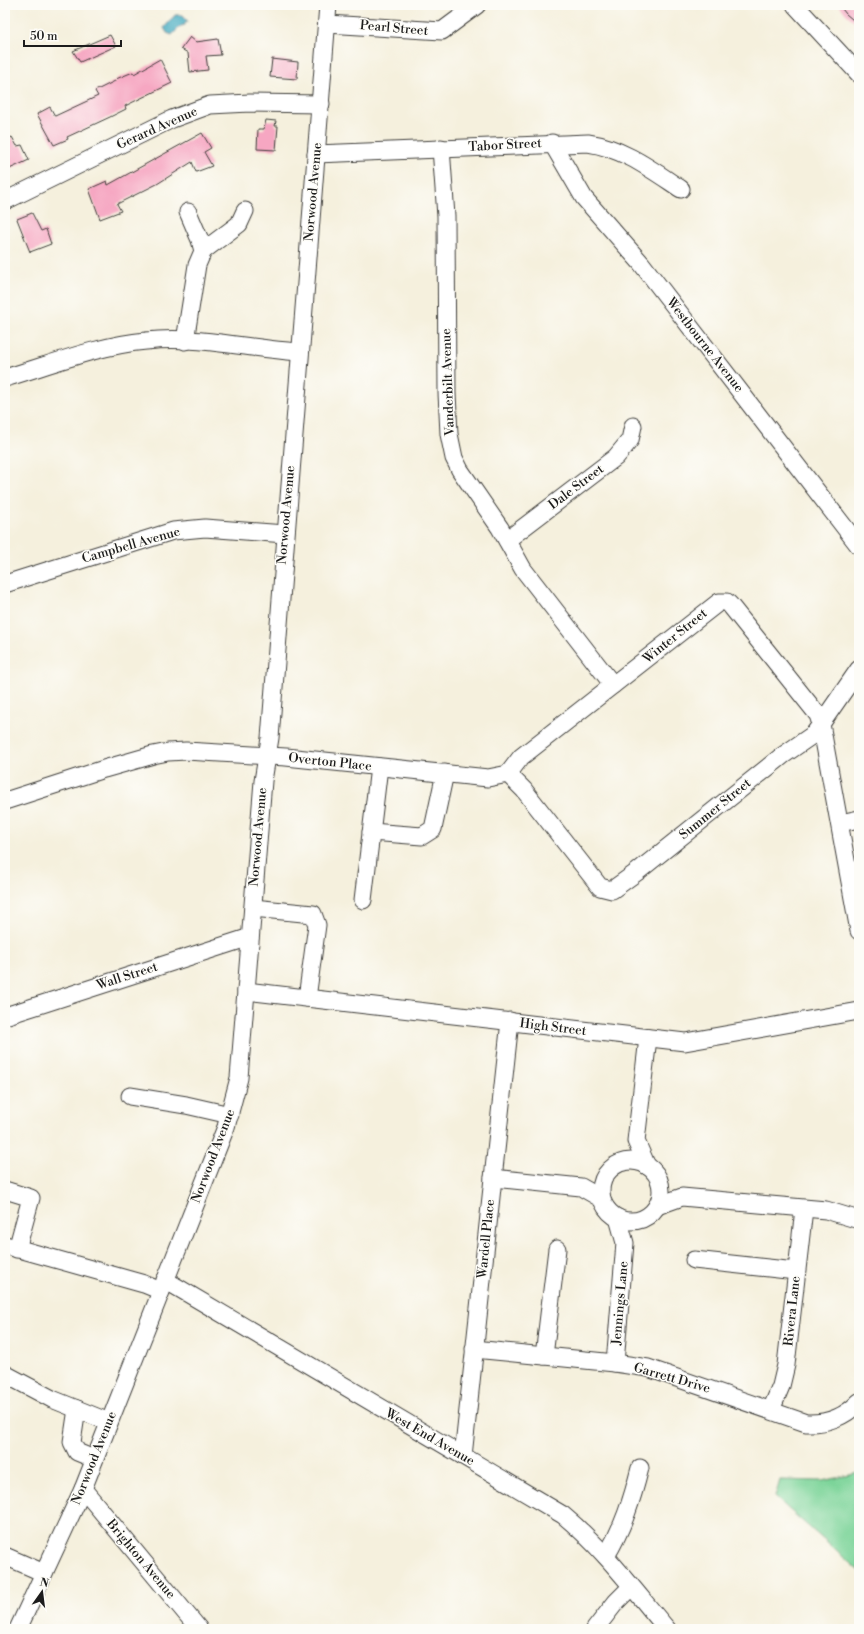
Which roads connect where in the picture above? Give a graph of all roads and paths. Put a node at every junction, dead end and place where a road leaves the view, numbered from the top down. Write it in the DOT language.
graph roads {
  1 [pos="328,5"];
  2 [pos="477,5"];
  3 [pos="794,5"];
  4 [pos="327,24"];
  5 [pos="859,74"];
  6 [pos="321,104"];
  7 [pos="552,143"];
  8 [pos="441,148"];
  9 [pos="316,154"];
  10 [pos="681,189"];
  11 [pos="5,201"];
  12 [pos="245,211"];
  13 [pos="188,212"];
  14 [pos="203,251"];
  15 [pos="185,340"];
  16 [pos="300,352"];
  17 [pos="5,378"];
  18 [pos="633,426"];
  19 [pos="285,534"];
  20 [pos="507,540"];
  21 [pos="859,546"];
  22 [pos="5,584"];
  23 [pos="859,669"];
  24 [pos="613,685"];
  25 [pos="820,724"];
  26 [pos="266,756"];
  27 [pos="379,767"];
  28 [pos="445,773"];
  29 [pos="508,774"];
  30 [pos="5,801"];
  31 [pos="859,819"];
  32 [pos="840,823"];
  33 [pos="371,832"];
  34 [pos="362,900"];
  35 [pos="253,908"];
  36 [pos="859,931"];
  37 [pos="250,937"];
  38 [pos="246,991"];
  39 [pos="307,998"];
  40 [pos="859,1011"];
  41 [pos="5,1016"];
  42 [pos="510,1022"];
  43 [pos="648,1038"];
  44 [pos="130,1096"];
  45 [pos="230,1115"];
  46 [pos="636,1141"];
  47 [pos="623,1163"];
  48 [pos="647,1166"];
  49 [pos="605,1177"];
  50 [pos="493,1178"];
  51 [pos="660,1182"];
  52 [pos="581,1187"];
  53 [pos="5,1190"];
  54 [pos="682,1197"];
  55 [pos="602,1199"];
  56 [pos="657,1206"];
  57 [pos="804,1209"];
  58 [pos="618,1218"];
  59 [pos="640,1220"];
  60 [pos="859,1220"];
  61 [pos="625,1243"];
  62 [pos="11,1247"];
  63 [pos="557,1249"];
  64 [pos="694,1260"];
  65 [pos="796,1271"];
  66 [pos="163,1286"];
  67 [pos="474,1349"];
  68 [pos="544,1356"];
  69 [pos="615,1363"];
  70 [pos="5,1374"];
  71 [pos="859,1402"];
  72 [pos="77,1409"];
  73 [pos="771,1410"];
  74 [pos="109,1422"];
  75 [pos="463,1456"];
  76 [pos="94,1459"];
  77 [pos="640,1468"];
  78 [pos="83,1489"];
  79 [pos="5,1556"];
  80 [pos="606,1556"];
  81 [pos="44,1573"];
  82 [pos="631,1587"];
  83 [pos="18,1629"];
  84 [pos="200,1629"];
  85 [pos="595,1629"];
  86 [pos="667,1629"];
  1 -- 4 [label="street, Norwood Avenue"];
  2 -- 4 [label="street, Pearl Street"];
  3 -- 5 [label="street"];
  4 -- 6 [label="street, Norwood Avenue"];
  6 -- 9 [label="street, Norwood Avenue"];
  6 -- 11 [label="street, Gerard Avenue"];
  7 -- 8 [label="street, Tabor Street"];
  7 -- 10 [label="street, Tabor Street"];
  7 -- 21 [label="street, Westbourne Avenue"];
  8 -- 9 [label="street, Tabor Street"];
  8 -- 20 [label="street, Vanderbilt Avenue"];
  9 -- 16 [label="street, Norwood Avenue"];
  12 -- 14 [label="street"];
  13 -- 14 [label="street"];
  14 -- 15 [label="street"];
  15 -- 16 [label="street"];
  15 -- 17 [label="street"];
  16 -- 19 [label="street, Norwood Avenue"];
  18 -- 20 [label="street, Dale Street"];
  19 -- 22 [label="street, Campbell Avenue"];
  19 -- 26 [label="street, Norwood Avenue"];
  20 -- 24 [label="street, Vanderbilt Avenue"];
  23 -- 25 [label="street, Summer Street"];
  24 -- 25 [label="street, Winter Street"];
  24 -- 29 [label="street, Winter Street"];
  25 -- 29 [label="street, Summer Street"];
  25 -- 32 [label="street"];
  26 -- 27 [label="street, Overton Place"];
  26 -- 30 [label="street, Overton Place"];
  26 -- 35 [label="street, Norwood Avenue"];
  27 -- 28 [label="street, Overton Place"];
  27 -- 33 [label="street"];
  28 -- 29 [label="street, Overton Place"];
  28 -- 33 [label="street"];
  31 -- 32 [label="street"];
  32 -- 36 [label="street"];
  33 -- 34 [label="street"];
  35 -- 37 [label="street, Norwood Avenue"];
  35 -- 39 [label="street"];
  37 -- 38 [label="street, Norwood Avenue"];
  37 -- 41 [label="street, Wall Street"];
  38 -- 39 [label="street, High Street"];
  38 -- 45 [label="street, Norwood Avenue"];
  39 -- 42 [label="street, High Street"];
  40 -- 43 [label="street, High Street"];
  42 -- 43 [label="street, High Street"];
  42 -- 50 [label="street, Wardell Place"];
  43 -- 46 [label="street"];
  44 -- 45 [label="street"];
  45 -- 66 [label="street, Norwood Avenue"];
  46 -- 47 [label="street"];
  46 -- 48 [label="street"];
  47 -- 48 [label="street"];
  47 -- 49 [label="street"];
  48 -- 51 [label="street"];
  49 -- 52 [label="street"];
  49 -- 55 [label="street"];
  50 -- 52 [label="street"];
  50 -- 67 [label="street, Wardell Place"];
  51 -- 54 [label="street"];
  51 -- 56 [label="street"];
  52 -- 55 [label="street"];
  53 -- 62 [label="street"];
  54 -- 56 [label="street"];
  54 -- 57 [label="street"];
  55 -- 58 [label="street"];
  56 -- 59 [label="street"];
  57 -- 60 [label="street"];
  57 -- 65 [label="street, Rivera Lane"];
  58 -- 59 [label="street"];
  58 -- 61 [label="street, Jennings Lane"];
  59 -- 61 [label="street, Jennings Lane"];
  61 -- 69 [label="street, Jennings Lane"];
  62 -- 66 [label="street, West End Avenue"];
  63 -- 68 [label="street"];
  64 -- 65 [label="street"];
  65 -- 73 [label="street, Rivera Lane"];
  66 -- 74 [label="street, Norwood Avenue"];
  66 -- 75 [label="street, West End Avenue"];
  67 -- 68 [label="street, Garrett Drive"];
  67 -- 75 [label="street, Wardell Place"];
  68 -- 69 [label="street, Garrett Drive"];
  69 -- 73 [label="street, Garrett Drive"];
  70 -- 72 [label="street"];
  71 -- 73 [label="street, Garrett Drive"];
  72 -- 74 [label="street"];
  72 -- 76 [label="street"];
  74 -- 76 [label="street, Norwood Avenue"];
  75 -- 80 [label="street, West End Avenue"];
  76 -- 78 [label="street, Norwood Avenue"];
  77 -- 80 [label="street"];
  78 -- 81 [label="street, Norwood Avenue"];
  78 -- 84 [label="street, Brighton Avenue"];
  79 -- 81 [label="street"];
  80 -- 82 [label="street, West End Avenue"];
  81 -- 83 [label="street, Norwood Avenue"];
  82 -- 85 [label="street"];
  82 -- 86 [label="street, West End Avenue"];
}
